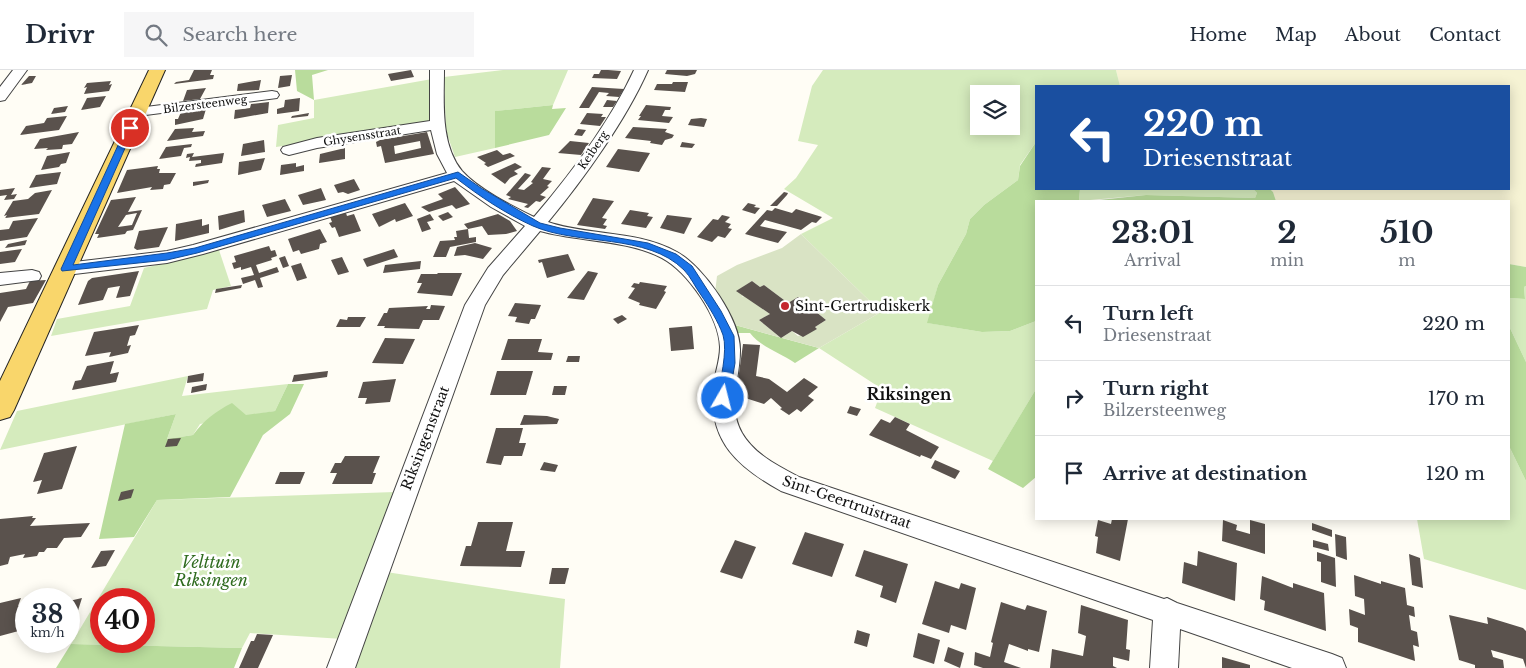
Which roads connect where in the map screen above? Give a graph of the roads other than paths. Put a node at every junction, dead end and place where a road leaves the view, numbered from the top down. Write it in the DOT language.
graph roads {
  1 [pos="20,70"];
  2 [pos="157,70"];
  3 [pos="437,70"];
  4 [pos="640,70"];
  5 [pos="272,95"];
  6 [pos="0,97"];
  7 [pos="138,112"];
  8 [pos="436,124"];
  9 [pos="288,150"];
  10 [pos="458,175"];
  11 [pos="537,224"];
  12 [pos="66,269"];
  13 [pos="32,276"];
  14 [pos="0,279"];
  15 [pos="0,410"];
  16 [pos="1167,610"];
  17 [pos="341,668"];
  18 [pos="1164,668"];
  19 [pos="1332,668"];
  1 -- 6 [label="street"];
  2 -- 7 [label="main road, Bilzersteenweg"];
  3 -- 8 [label="street"];
  4 -- 11 [label="street, Keiberg"];
  5 -- 7 [label="street, Bilzersteenweg"];
  7 -- 12 [label="main road, Bilzersteenweg"];
  8 -- 9 [label="street, Ghysensstraat"];
  8 -- 10 [label="street"];
  10 -- 11 [label="street, Sint-Geertruistraat"];
  10 -- 12 [label="street"];
  11 -- 16 [label="street, Sint-Geertruistraat"];
  11 -- 17 [label="street, Riksingenstraat"];
  12 -- 15 [label="main road, Bilzersteenweg"];
  13 -- 14 [label="street"];
  16 -- 18 [label="street"];
  16 -- 19 [label="street, Sint-Geertruistraat"];
}
